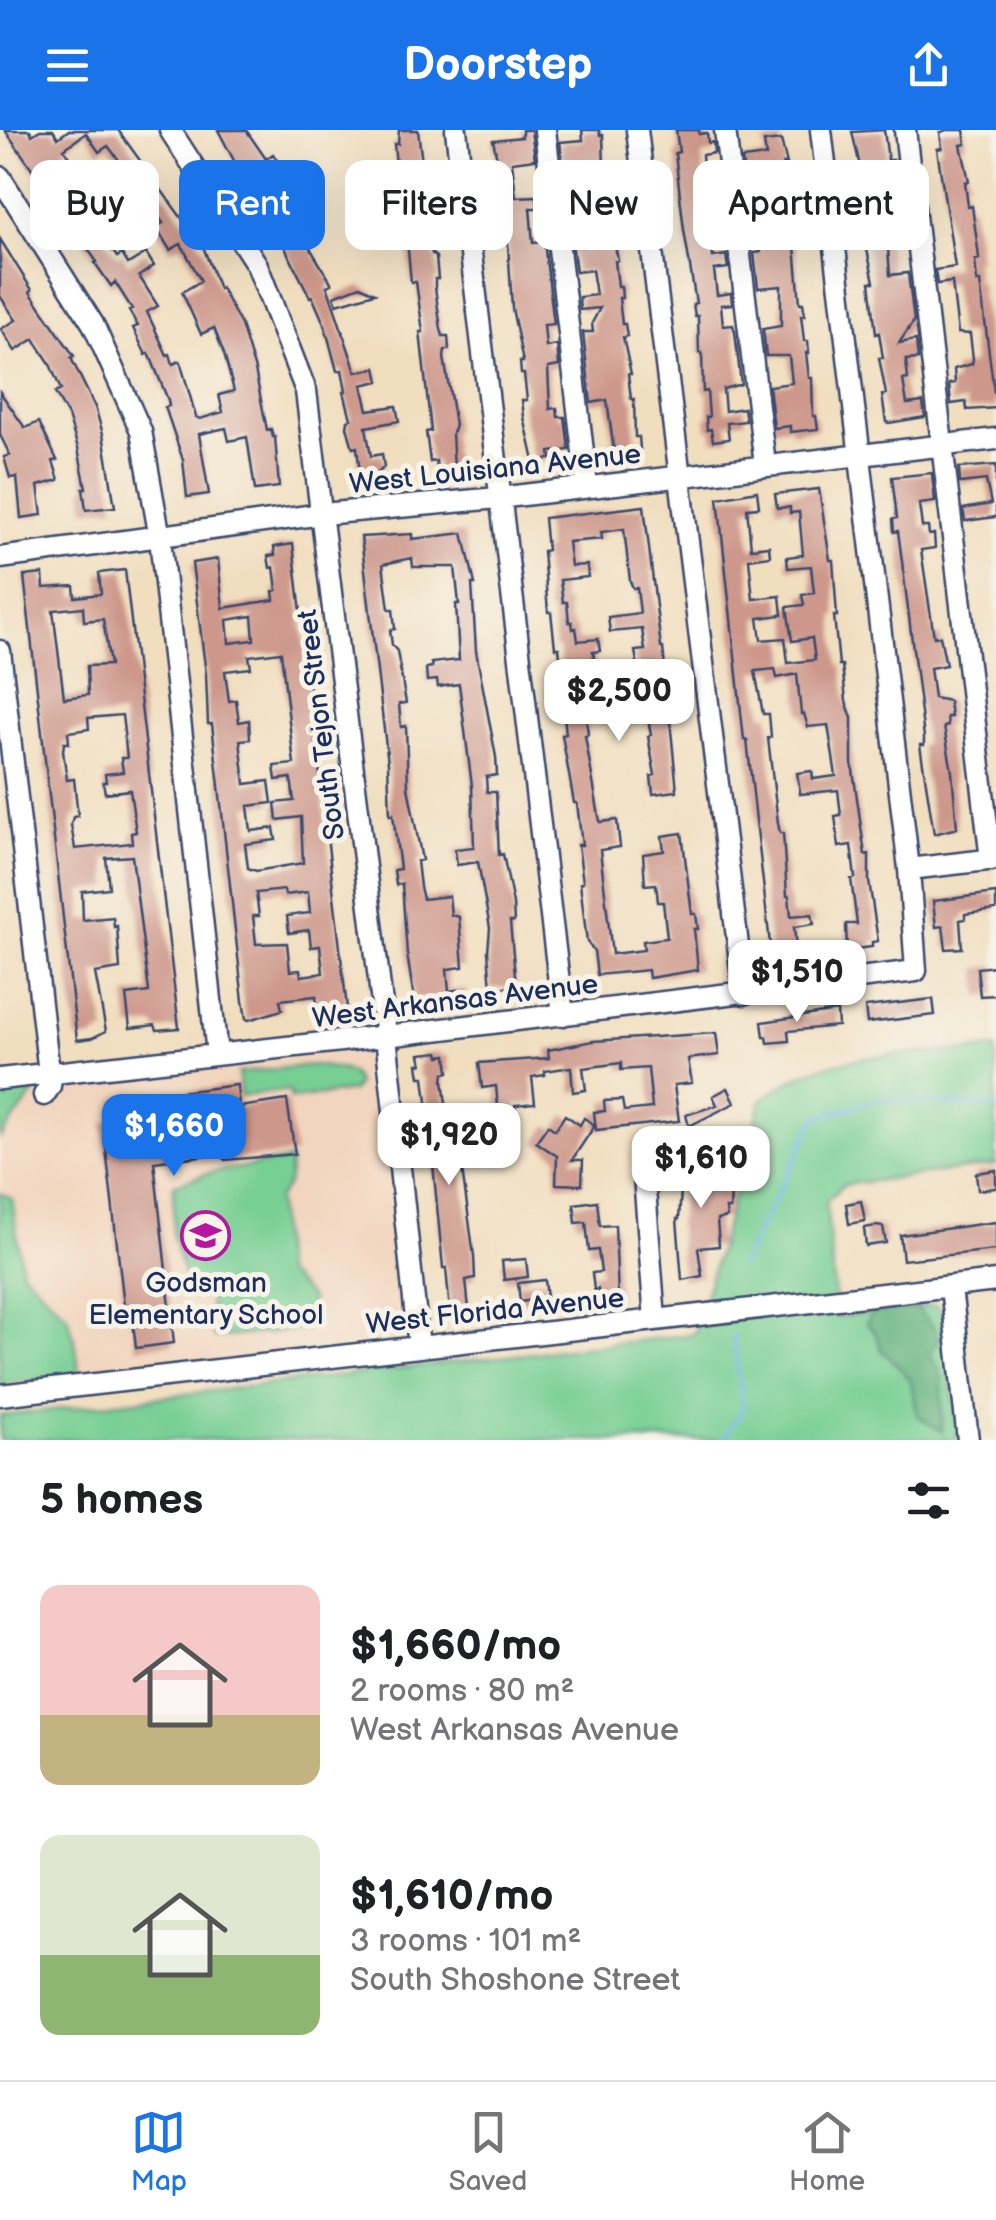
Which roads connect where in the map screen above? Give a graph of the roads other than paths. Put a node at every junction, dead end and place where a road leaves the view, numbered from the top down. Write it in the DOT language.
graph roads {
  1 [pos="170,130"];
  2 [pos="456,130"];
  3 [pos="545,130"];
  4 [pos="637,130"];
  5 [pos="726,130"];
  6 [pos="821,130"];
  7 [pos="905,130"];
  8 [pos="0,176"];
  9 [pos="996,438"];
  10 [pos="943,444"];
  11 [pos="860,454"];
  12 [pos="765,465"];
  13 [pos="681,475"];
  14 [pos="587,486"];
  15 [pos="498,498"];
  16 [pos="322,514"];
  17 [pos="160,538"];
  18 [pos="0,558"];
  19 [pos="0,651"];
  20 [pos="994,859"];
  21 [pos="909,869"];
  22 [pos="744,994"];
  23 [pos="562,1014"];
  24 [pos="386,1036"];
  25 [pos="217,1054"];
  26 [pos="51,1073"];
  27 [pos="0,1079"];
  28 [pos="44,1094"];
  29 [pos="642,1163"];
  30 [pos="996,1282"];
  31 [pos="950,1287"];
  32 [pos="655,1320"];
  33 [pos="420,1346"];
  34 [pos="0,1395"];
  35 [pos="968,1440"];
  1 -- 16 [label="street, South Tejon Street"];
  2 -- 15 [label="street"];
  3 -- 14 [label="street"];
  4 -- 13 [label="street"];
  5 -- 12 [label="street"];
  6 -- 11 [label="street"];
  7 -- 10 [label="street"];
  8 -- 17 [label="street"];
  9 -- 10 [label="street, West Louisiana Avenue"];
  10 -- 11 [label="street, West Louisiana Avenue"];
  10 -- 20 [label="street"];
  11 -- 12 [label="street, West Louisiana Avenue"];
  11 -- 21 [label="street"];
  12 -- 13 [label="street, West Louisiana Avenue"];
  13 -- 14 [label="street, West Louisiana Avenue"];
  13 -- 22 [label="street"];
  14 -- 15 [label="street, West Louisiana Avenue"];
  15 -- 16 [label="street, West Louisiana Avenue"];
  15 -- 23 [label="street"];
  16 -- 17 [label="street, West Louisiana Avenue"];
  16 -- 24 [label="street, South Tejon Street"];
  17 -- 18 [label="street, West Louisiana Avenue"];
  17 -- 25 [label="street"];
  19 -- 26 [label="street"];
  20 -- 21 [label="street"];
  21 -- 22 [label="street, West Arkansas Avenue"];
  22 -- 23 [label="street, West Arkansas Avenue"];
  23 -- 24 [label="street, West Arkansas Avenue"];
  24 -- 25 [label="street, West Arkansas Avenue"];
  24 -- 33 [label="street, South Tejon Street"];
  25 -- 26 [label="street, West Arkansas Avenue"];
  26 -- 27 [label="street, West Arkansas Avenue"];
  26 -- 28 [label="street"];
  29 -- 32 [label="street"];
  30 -- 31 [label="street, West Florida Avenue"];
  31 -- 32 [label="street, West Florida Avenue"];
  31 -- 35 [label="street"];
  32 -- 33 [label="street, West Florida Avenue"];
  33 -- 34 [label="street, West Florida Avenue"];
}
